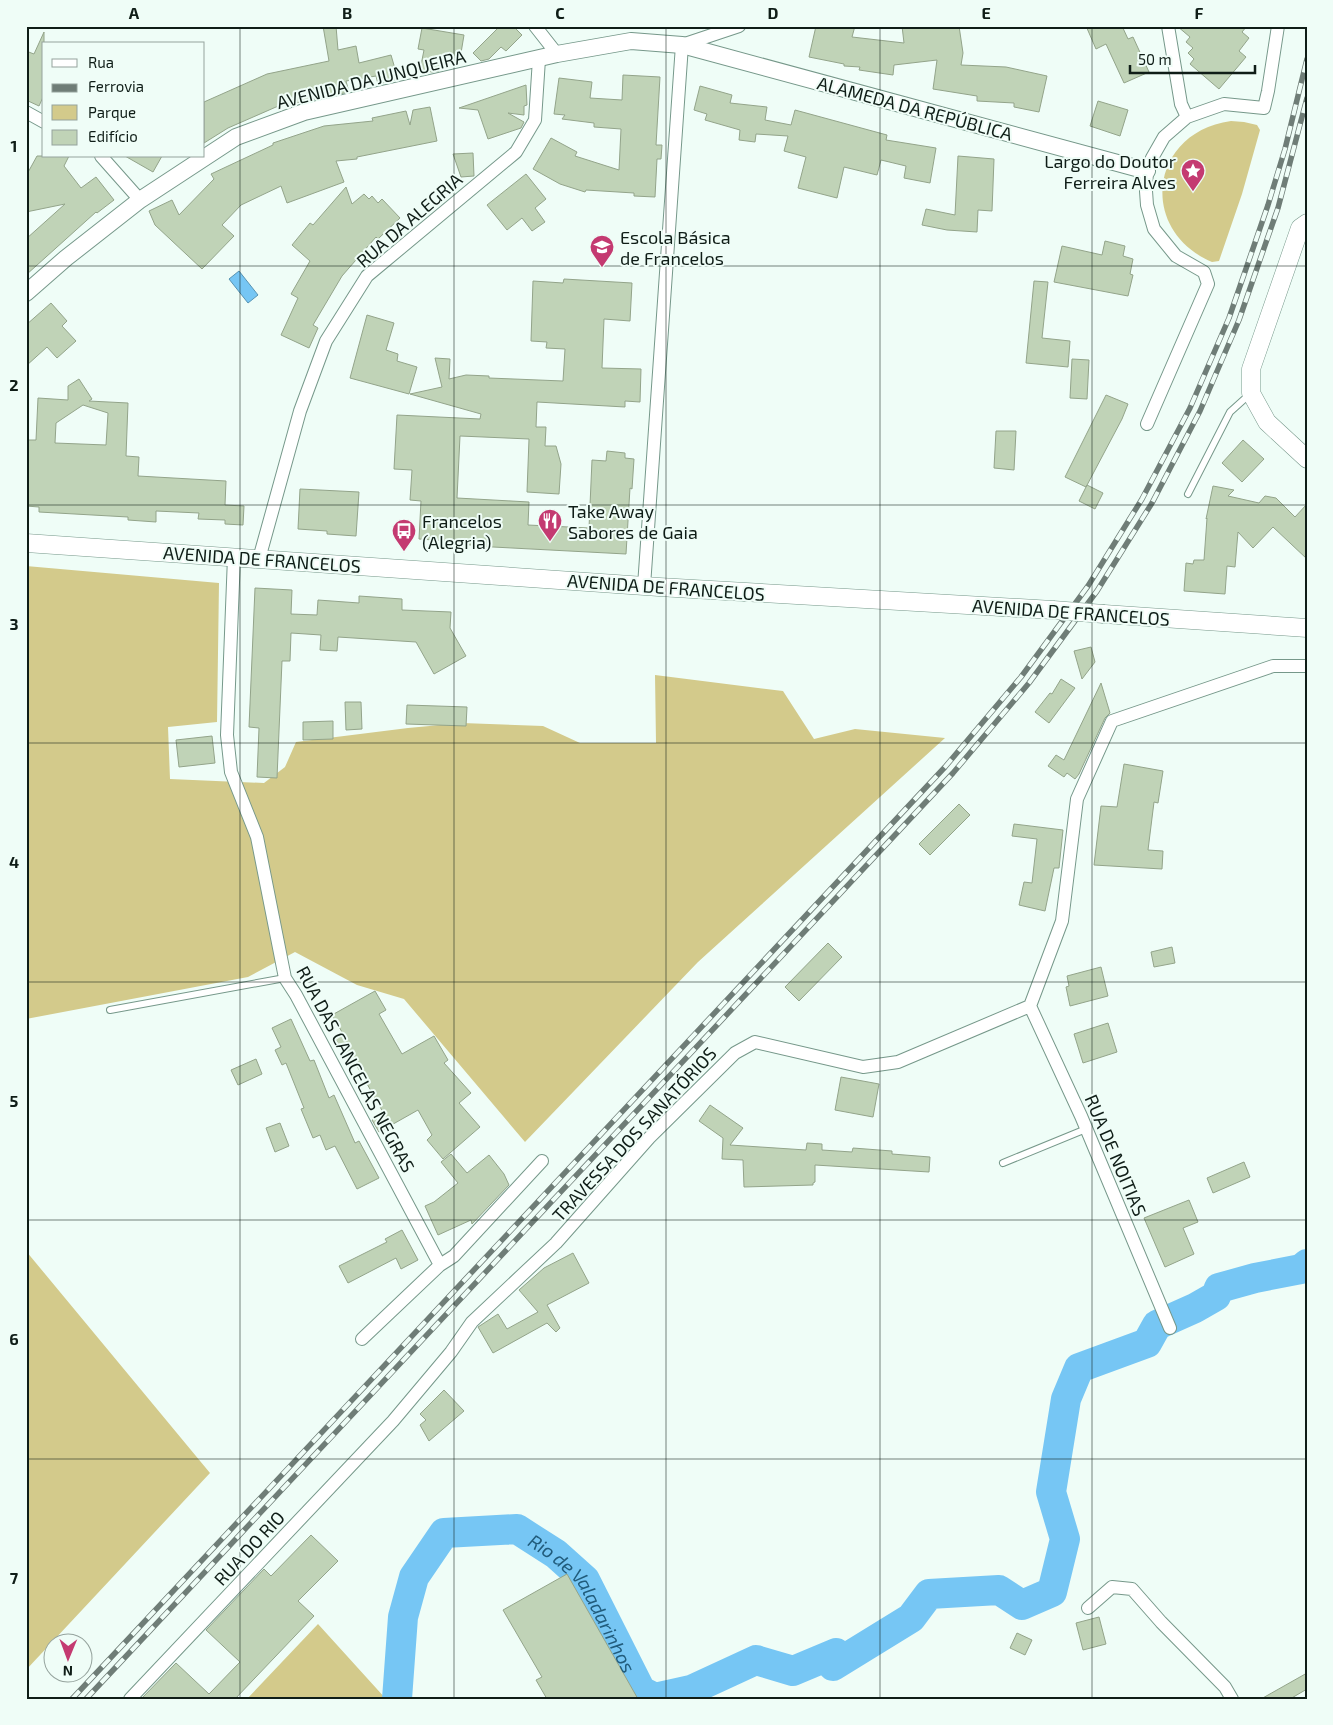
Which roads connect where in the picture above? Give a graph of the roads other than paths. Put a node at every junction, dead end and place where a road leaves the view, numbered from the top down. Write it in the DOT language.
graph roads {
  1 [pos="535,26"];
  2 [pos="739,26"];
  3 [pos="1168,26"];
  4 [pos="1278,26"];
  5 [pos="682,45"];
  6 [pos="557,54"];
  7 [pos="539,59"];
  8 [pos="26,112"];
  9 [pos="1187,116"];
  10 [pos="42,121"];
  11 [pos="205,157"];
  12 [pos="103,158"];
  13 [pos="204,158"];
  14 [pos="1147,171"];
  15 [pos="140,200"];
  16 [pos="1307,223"];
  17 [pos="26,293"];
  18 [pos="1251,393"];
  19 [pos="1147,424"];
  20 [pos="1307,459"];
  21 [pos="1188,494"];
  22 [pos="26,543"];
  23 [pos="234,557"];
  24 [pos="260,560"];
  25 [pos="644,586"];
  26 [pos="1307,628"];
  27 [pos="1307,666"];
  28 [pos="285,978"];
  29 [pos="1030,1006"];
  30 [pos="110,1010"];
  31 [pos="1086,1129"];
  32 [pos="542,1161"];
  33 [pos="1004,1163"];
  34 [pos="440,1265"];
  35 [pos="1168,1323"];
  36 [pos="362,1339"];
  37 [pos="393,1421"];
  38 [pos="1088,1608"];
  39 [pos="130,1699"];
  40 [pos="1232,1699"];
  1 -- 6 [label="street"];
  2 -- 5 [label="street"];
  3 -- 9 [label="street"];
  4 -- 9 [label="street"];
  5 -- 6 [label="street, ALAMEDA DA REPÚBLICA"];
  5 -- 14 [label="street, ALAMEDA DA REPÚBLICA"];
  5 -- 25 [label="street"];
  6 -- 7 [label="street, AVENIDA DA JUNQUEIRA"];
  7 -- 11 [label="street, AVENIDA DA JUNQUEIRA"];
  7 -- 24 [label="street, RUA DA ALEGRIA"];
  8 -- 10 [label="street"];
  9 -- 14 [label="street"];
  12 -- 15 [label="street"];
  13 -- 15 [label="street, AVENIDA DA JUNQUEIRA"];
  14 -- 19 [label="street"];
  15 -- 17 [label="street, AVENIDA DA JUNQUEIRA"];
  16 -- 18 [label="main road"];
  18 -- 20 [label="main road"];
  18 -- 21 [label="lane"];
  22 -- 23 [label="main road, AVENIDA DE FRANCELOS"];
  23 -- 24 [label="main road, AVENIDA DE FRANCELOS"];
  23 -- 28 [label="street, RUA DAS CANCELAS NEGRAS"];
  24 -- 25 [label="main road, AVENIDA DE FRANCELOS"];
  25 -- 26 [label="main road, AVENIDA DE FRANCELOS, bridge"];
  27 -- 29 [label="street"];
  28 -- 30 [label="lane"];
  28 -- 34 [label="street, RUA DAS CANCELAS NEGRAS"];
  29 -- 31 [label="street, RUA DE NOITIAS"];
  29 -- 37 [label="street, TRAVESSA DOS SANATÓRIOS"];
  31 -- 33 [label="lane"];
  31 -- 35 [label="street, RUA DE NOITIAS"];
  32 -- 34 [label="street"];
  34 -- 36 [label="street"];
  37 -- 39 [label="street, RUA DO RIO"];
  38 -- 40 [label="street"];
}
